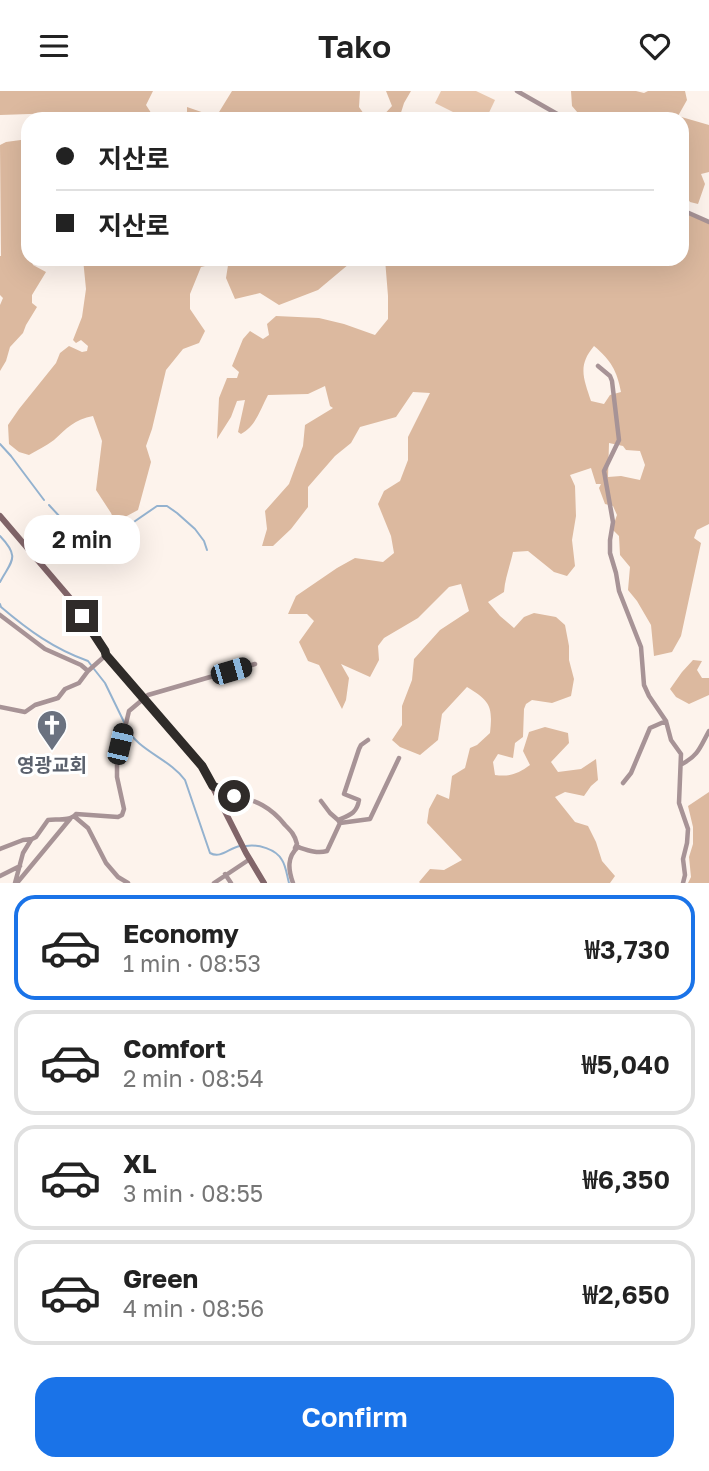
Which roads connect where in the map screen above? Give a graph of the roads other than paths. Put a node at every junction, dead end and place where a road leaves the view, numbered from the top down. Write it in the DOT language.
graph roads {
  1 [pos="517,91"];
  2 [pos="554,112"];
  3 [pos="689,213"];
  4 [pos="709,222"];
  5 [pos="598,366"];
  6 [pos="0,516"];
  7 [pos="0,615"];
  8 [pos="106,655"];
  9 [pos="255,664"];
  10 [pos="91,668"];
  11 [pos="144,699"];
  12 [pos="0,707"];
  13 [pos="666,721"];
  14 [pos="709,731"];
  15 [pos="368,740"];
  16 [pos="399,758"];
  17 [pos="682,764"];
  18 [pos="623,783"];
  19 [pos="213,786"];
  20 [pos="321,801"];
  21 [pos="72,818"];
  22 [pos="339,821"];
  23 [pos="32,839"];
  24 [pos="0,849"];
  25 [pos="292,852"];
  26 [pos="248,856"];
  27 [pos="20,866"];
  28 [pos="225,874"];
  29 [pos="0,876"];
  30 [pos="16,883"];
  31 [pos="128,883"];
  32 [pos="214,883"];
  33 [pos="231,883"];
  34 [pos="264,883"];
  35 [pos="293,883"];
  36 [pos="683,883"];
  1 -- 2 [label="street"];
  3 -- 4 [label="street"];
  5 -- 13 [label="street"];
  6 -- 8 [label="main road"];
  7 -- 10 [label="street"];
  8 -- 10 [label="street"];
  8 -- 11 [label="main road"];
  9 -- 11 [label="street"];
  10 -- 12 [label="street"];
  11 -- 19 [label="main road"];
  11 -- 21 [label="street"];
  13 -- 17 [label="street"];
  13 -- 18 [label="street"];
  14 -- 17 [label="street"];
  15 -- 22 [label="street"];
  16 -- 22 [label="street"];
  17 -- 36 [label="street"];
  19 -- 25 [label="street"];
  19 -- 26 [label="main road"];
  20 -- 22 [label="street"];
  21 -- 23 [label="street"];
  21 -- 30 [label="street"];
  21 -- 31 [label="street"];
  22 -- 25 [label="street"];
  23 -- 24 [label="street"];
  23 -- 27 [label="street"];
  25 -- 35 [label="street"];
  26 -- 28 [label="street"];
  26 -- 34 [label="main road"];
  27 -- 29 [label="street"];
  27 -- 30 [label="street"];
  28 -- 32 [label="street"];
  28 -- 33 [label="street"];
}
